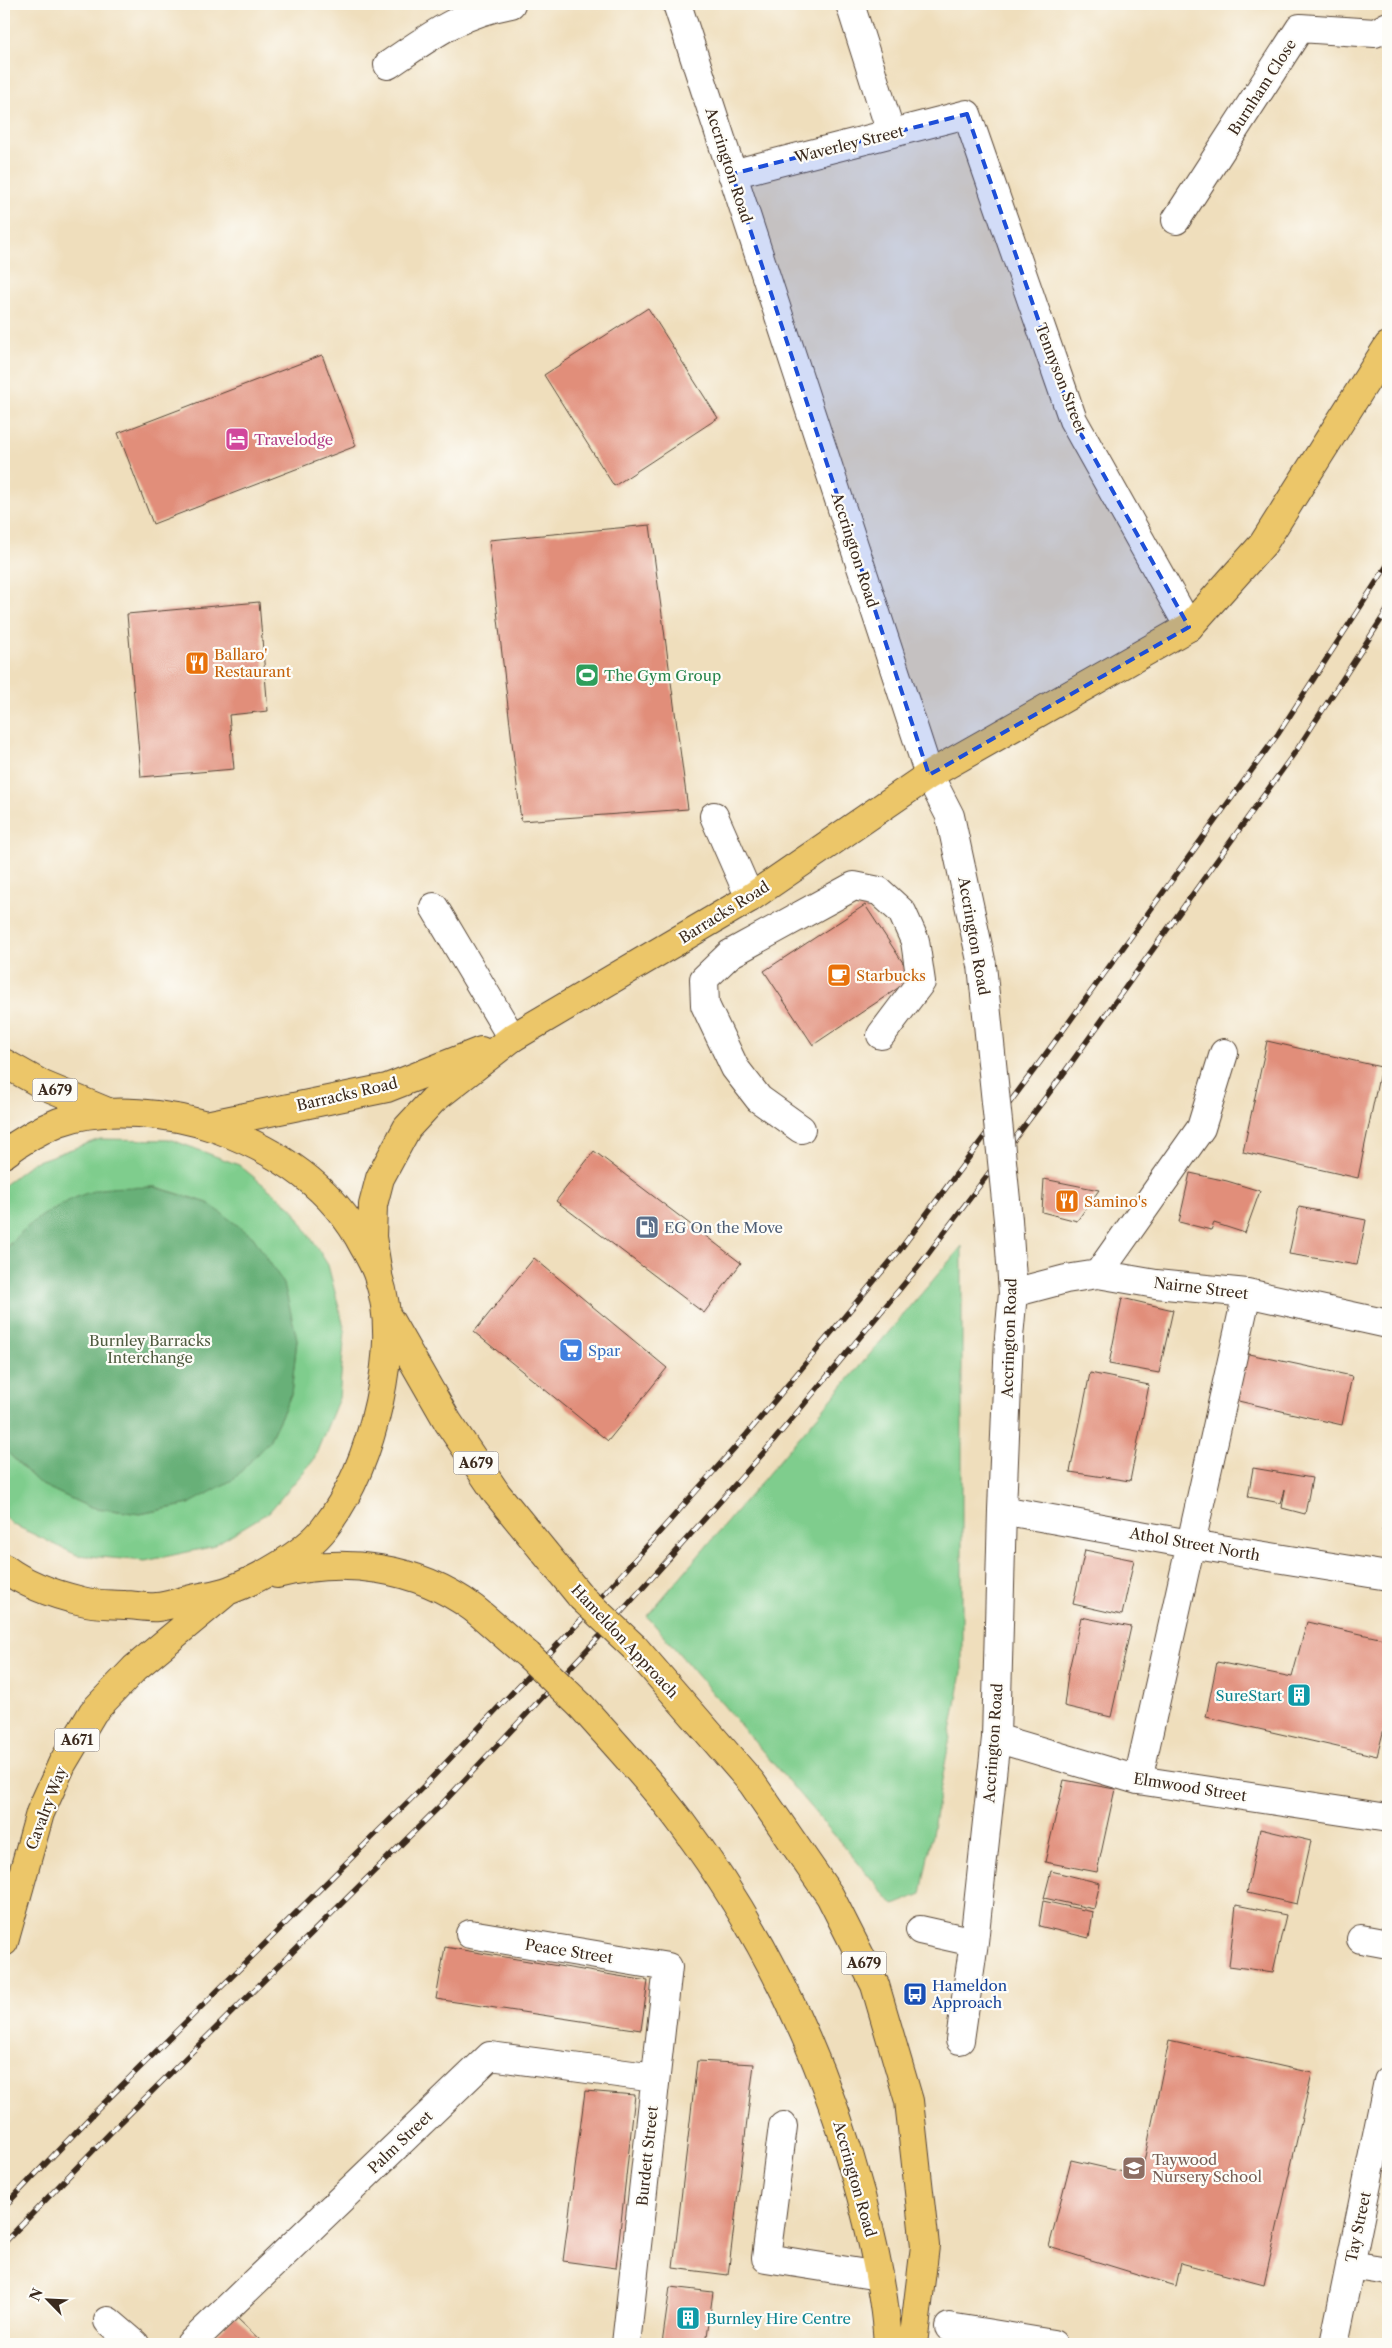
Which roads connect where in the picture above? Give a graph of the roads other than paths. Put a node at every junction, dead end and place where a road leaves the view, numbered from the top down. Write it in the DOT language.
graph roads {
  1 [pos="677,4"];
  2 [pos="850,4"];
  3 [pos="494,5"];
  4 [pos="1388,26"];
  5 [pos="388,65"];
  6 [pos="967,114"];
  7 [pos="891,133"];
  8 [pos="732,174"];
  9 [pos="1176,220"];
  10 [pos="1388,346"];
  11 [pos="1189,627"];
  12 [pos="929,775"];
  13 [pos="714,816"];
  14 [pos="750,898"];
  15 [pos="434,907"];
  16 [pos="881,1034"];
  17 [pos="512,1038"];
  18 [pos="1224,1053"];
  19 [pos="4,1063"];
  20 [pos="108,1112"];
  21 [pos="206,1124"];
  22 [pos="801,1129"];
  23 [pos="4,1154"];
  24 [pos="378,1274"];
  25 [pos="1098,1274"];
  26 [pos="1013,1293"];
  27 [pos="1247,1293"];
  28 [pos="388,1318"];
  29 [pos="1388,1324"];
  30 [pos="1002,1510"];
  31 [pos="1190,1544"];
  32 [pos="4,1568"];
  33 [pos="1388,1576"];
  34 [pos="237,1587"];
  35 [pos="996,1738"];
  36 [pos="1138,1780"];
  37 [pos="1388,1818"];
  38 [pos="920,1930"];
  39 [pos="470,1934"];
  40 [pos="1361,1939"];
  41 [pos="4,1942"];
  42 [pos="974,1942"];
  43 [pos="1388,1944"];
  44 [pos="668,1967"];
  45 [pos="960,2040"];
  46 [pos="655,2078"];
  47 [pos="1388,2081"];
  48 [pos="783,2126"];
  49 [pos="1350,2265"];
  50 [pos="1388,2271"];
  51 [pos="879,2276"];
  52 [pos="108,2321"];
  53 [pos="949,2328"];
  54 [pos="135,2344"];
  55 [pos="190,2344"];
  56 [pos="626,2344"];
  57 [pos="888,2344"];
  58 [pos="913,2344"];
  59 [pos="1053,2344"];
  60 [pos="1334,2344"];
  1 -- 8 [label="street, Accrington Road"];
  2 -- 7 [label="street"];
  3 -- 5 [label="street"];
  4 -- 9 [label="street, Burnham Close"];
  6 -- 7 [label="street, Waverley Street"];
  6 -- 11 [label="street, Tennyson Street"];
  7 -- 8 [label="street, Waverley Street"];
  8 -- 12 [label="street, Accrington Road"];
  10 -- 11 [label="main road, Barracks Road"];
  11 -- 12 [label="main road, Barracks Road"];
  12 -- 14 [label="main road, Barracks Road"];
  12 -- 26 [label="street, Accrington Road, bridge"];
  13 -- 14 [label="street"];
  14 -- 17 [label="main road, Barracks Road"];
  15 -- 17 [label="street"];
  16 -- 22 [label="street"];
  17 -- 21 [label="main road, Barracks Road"];
  17 -- 24 [label="main road, Barracks Road"];
  18 -- 25 [label="street"];
  19 -- 20 [label="main road, A679"];
  20 -- 21 [label="main road"];
  20 -- 23 [label="main road"];
  21 -- 24 [label="main road"];
  24 -- 28 [label="main road"];
  25 -- 26 [label="street, Nairne Street"];
  25 -- 27 [label="street, Nairne Street"];
  26 -- 30 [label="street, Accrington Road"];
  27 -- 29 [label="street, Nairne Street"];
  27 -- 31 [label="street"];
  28 -- 34 [label="main road"];
  28 -- 58 [label="main road, Hameldon Approach / A679, bridge"];
  30 -- 31 [label="street, Athol Street North"];
  30 -- 35 [label="street, Accrington Road"];
  31 -- 33 [label="street, Athol Street North"];
  31 -- 36 [label="street"];
  32 -- 34 [label="main road"];
  34 -- 41 [label="main road, Cavalry Way / A671"];
  34 -- 51 [label="main road, Accrington Road, bridge"];
  35 -- 36 [label="street, Elmwood Street"];
  35 -- 42 [label="street, Accrington Road"];
  36 -- 37 [label="street, Elmwood Street"];
  38 -- 42 [label="street"];
  39 -- 44 [label="street, Peace Street"];
  40 -- 43 [label="street"];
  42 -- 45 [label="street, Accrington Road"];
  44 -- 46 [label="street, Burdett Street"];
  46 -- 55 [label="street, Palm Street"];
  46 -- 56 [label="street, Burdett Street"];
  47 -- 49 [label="street, Tay Street"];
  48 -- 51 [label="street"];
  49 -- 50 [label="street"];
  49 -- 60 [label="street, Tay Street"];
  51 -- 57 [label="main road, Accrington Road"];
  52 -- 54 [label="street"];
  53 -- 59 [label="street"];
}
